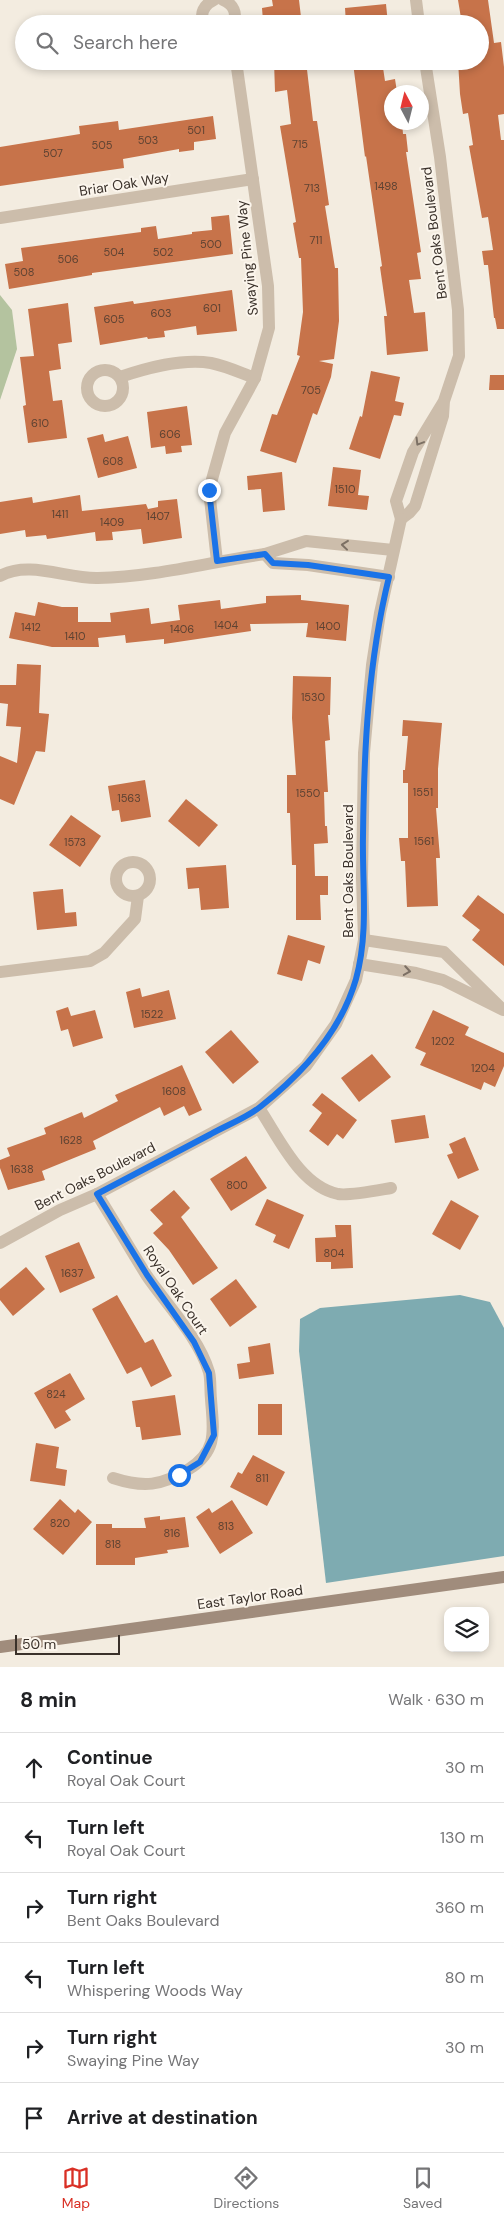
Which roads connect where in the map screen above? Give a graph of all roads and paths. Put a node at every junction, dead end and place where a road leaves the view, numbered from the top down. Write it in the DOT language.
graph roads {
  1 [pos="214,0"];
  2 [pos="223,0"];
  3 [pos="416,0"];
  4 [pos="202,15"];
  5 [pos="236,15"];
  6 [pos="418,15"];
  7 [pos="237,70"];
  8 [pos="426,70"];
  9 [pos="253,180"];
  10 [pos="0,218"];
  11 [pos="120,377"];
  12 [pos="255,378"];
  13 [pos="444,401"];
  14 [pos="401,519"];
  15 [pos="393,550"];
  16 [pos="265,554"];
  17 [pos="217,561"];
  18 [pos="0,576"];
  19 [pos="389,577"];
  20 [pos="138,896"];
  21 [pos="364,940"];
  22 [pos="359,964"];
  23 [pos="0,972"];
  24 [pos="503,1011"];
  25 [pos="259,1108"];
  26 [pos="391,1188"];
  27 [pos="97,1194"];
  28 [pos="0,1244"];
  29 [pos="113,1478"];
  30 [pos="504,1577"];
  31 [pos="0,1647"];
  1 -- 4 [label="street"];
  2 -- 5 [label="street"];
  3 -- 6 [label="street"];
  7 -- 9 [label="street, Swaying Pine Way"];
  8 -- 13 [label="street, Bent Oaks Boulevard"];
  9 -- 10 [label="street, Briar Oak Way"];
  9 -- 12 [label="street, Swaying Pine Way"];
  11 -- 12 [label="street"];
  12 -- 17 [label="street, Swaying Pine Way"];
  13 -- 14 [label="street, Bent Oaks Boulevard"];
  13 -- 14 [label="street, Bent Oaks Boulevard, one-way"];
  14 -- 15 [label="street, Bent Oaks Boulevard"];
  15 -- 16 [label="street, one-way"];
  15 -- 19 [label="street, Bent Oaks Boulevard"];
  16 -- 17 [label="street"];
  16 -- 19 [label="street"];
  17 -- 18 [label="street"];
  19 -- 21 [label="street, Bent Oaks Boulevard"];
  20 -- 23 [label="street"];
  21 -- 22 [label="street, Bent Oaks Boulevard"];
  21 -- 24 [label="street"];
  22 -- 24 [label="street, one-way"];
  22 -- 25 [label="street, Bent Oaks Boulevard"];
  25 -- 26 [label="street"];
  25 -- 27 [label="street, Bent Oaks Boulevard"];
  27 -- 28 [label="street, Bent Oaks Boulevard"];
  27 -- 29 [label="street, Royal Oak Court"];
  30 -- 31 [label="main road, East Taylor Road"];
}
